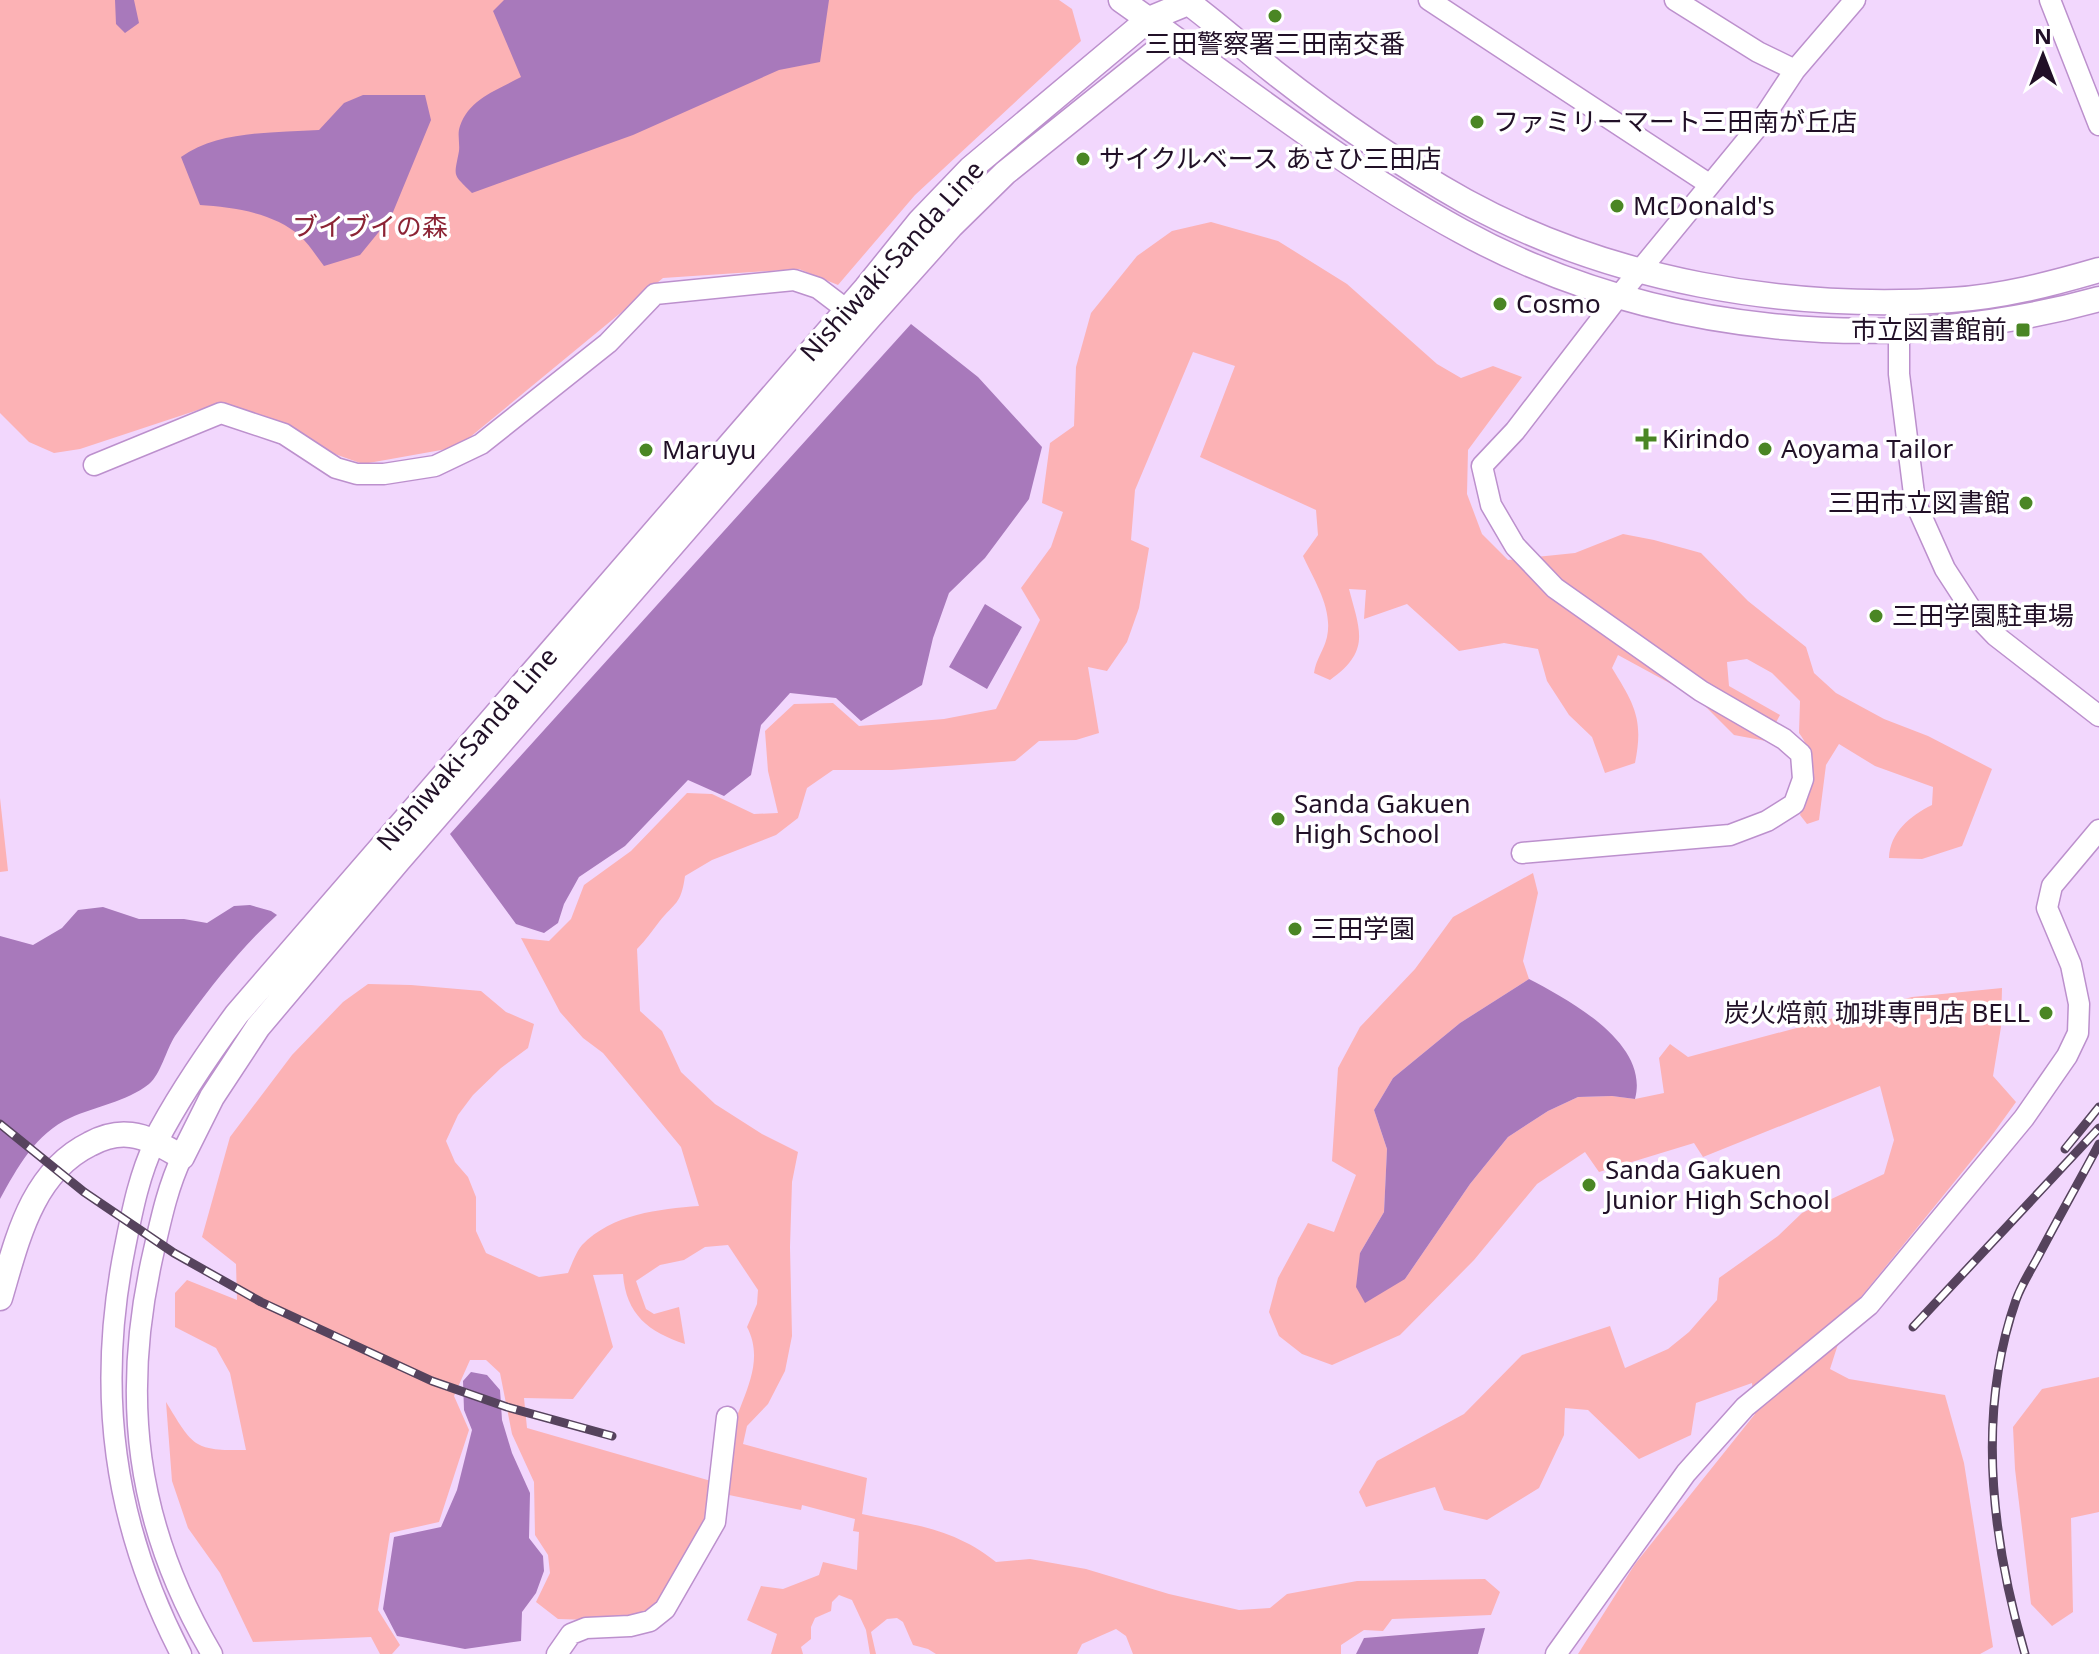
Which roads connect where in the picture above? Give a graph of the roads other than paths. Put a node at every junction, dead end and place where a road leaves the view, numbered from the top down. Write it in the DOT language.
graph roads {
  1 [pos="1121,0"];
  2 [pos="1429,0"];
  3 [pos="1675,0"];
  4 [pos="1855,0"];
  5 [pos="2050,0"];
  6 [pos="1188,1"];
  7 [pos="1149,19"];
  8 [pos="1173,38"];
  9 [pos="1795,70"];
  10 [pos="2098,121"];
  11 [pos="1709,184"];
  12 [pos="2099,270"];
  13 [pos="1640,271"];
  14 [pos="1618,297"];
  15 [pos="2099,299"];
  16 [pos="1899,302"];
  17 [pos="847,310"];
  18 [pos="1899,331"];
  19 [pos="94,465"];
  20 [pos="2099,716"];
  21 [pos="2099,830"];
  22 [pos="1522,853"];
  23 [pos="155,1142"];
  24 [pos="182,1157"];
  25 [pos="0,1298"];
  26 [pos="727,1417"];
  27 [pos="181,1654"];
  28 [pos="212,1654"];
  29 [pos="557,1654"];
  30 [pos="1556,1654"];
  1 -- 7 [label="main road"];
  2 -- 11 [label="street"];
  3 -- 9 [label="street"];
  4 -- 9 [label="street"];
  5 -- 10 [label="street"];
  6 -- 7 [label="main road, Nishiwaki-Sanda Line"];
  6 -- 8 [label="street"];
  6 -- 13 [label="main road"];
  7 -- 8 [label="main road"];
  7 -- 17 [label="main road, Nishiwaki-Sanda Line"];
  8 -- 14 [label="main road"];
  8 -- 24 [label="main road, Nishiwaki-Sanda Line"];
  9 -- 11 [label="street"];
  11 -- 13 [label="street"];
  12 -- 16 [label="main road"];
  13 -- 14 [label="street"];
  13 -- 16 [label="main road"];
  14 -- 18 [label="main road"];
  14 -- 22 [label="street"];
  15 -- 18 [label="main road"];
  16 -- 18 [label="street"];
  17 -- 19 [label="street"];
  17 -- 23 [label="main road, Nishiwaki-Sanda Line"];
  18 -- 20 [label="street"];
  21 -- 30 [label="street"];
  23 -- 24 [label="main road"];
  23 -- 25 [label="main road"];
  23 -- 27 [label="street"];
  24 -- 28 [label="street"];
  26 -- 29 [label="street"];
}
